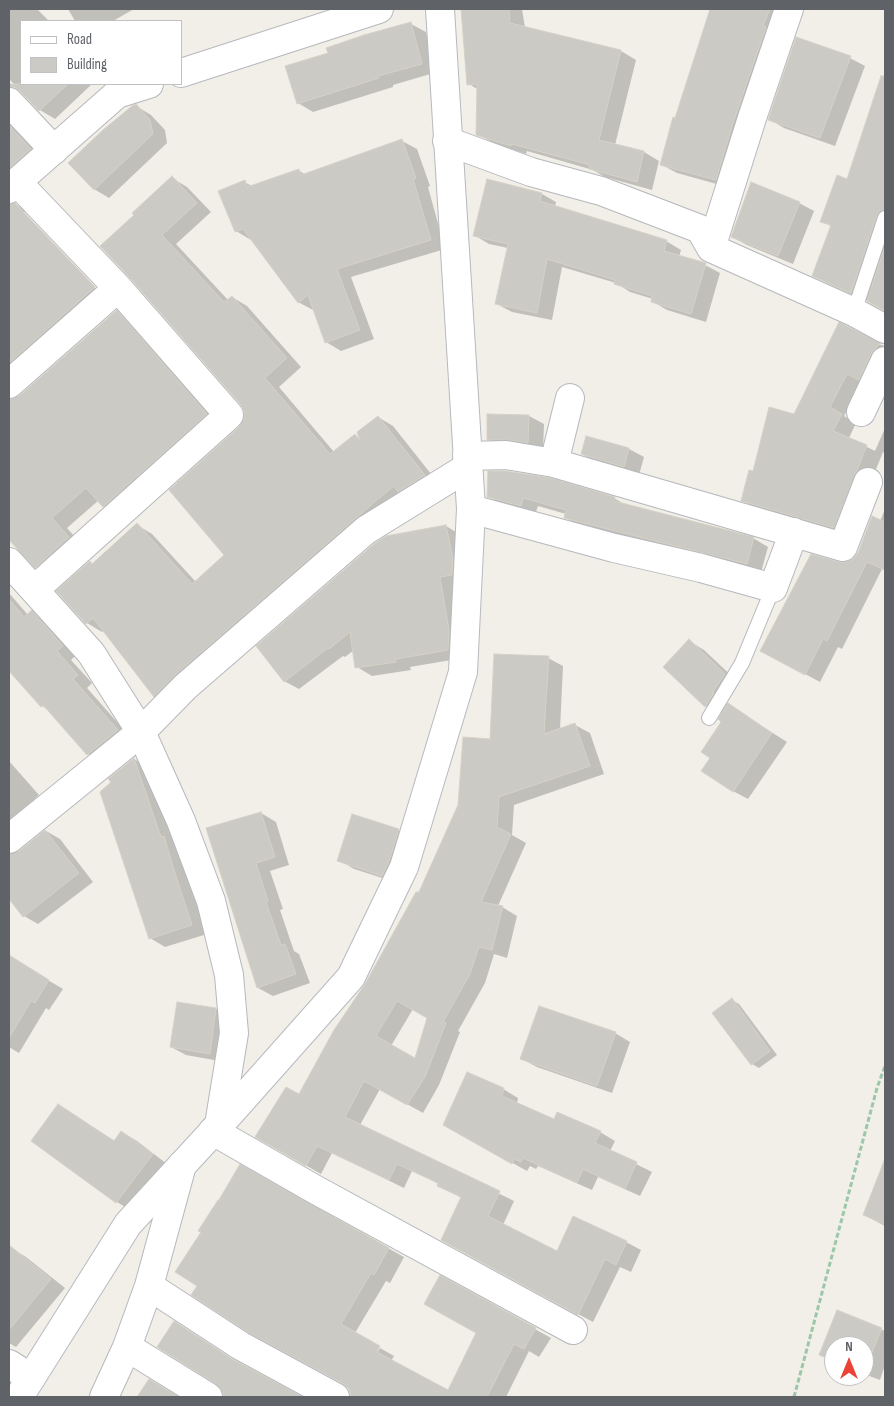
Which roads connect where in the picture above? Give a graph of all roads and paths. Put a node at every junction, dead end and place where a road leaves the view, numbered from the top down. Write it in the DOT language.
graph roads {
  1 [pos="379,9"];
  2 [pos="440,9"];
  3 [pos="789,9"];
  4 [pos="182,73"];
  5 [pos="146,85"];
  6 [pos="9,102"];
  7 [pos="447,141"];
  8 [pos="54,150"];
  9 [pos="13,186"];
  10 [pos="885,218"];
  11 [pos="711,248"];
  12 [pos="118,288"];
  13 [pos="854,312"];
  14 [pos="885,329"];
  15 [pos="885,361"];
  16 [pos="9,384"];
  17 [pos="570,398"];
  18 [pos="861,412"];
  19 [pos="468,461"];
  20 [pos="554,463"];
  21 [pos="868,482"];
  22 [pos="471,509"];
  23 [pos="794,532"];
  24 [pos="9,562"];
  25 [pos="773,588"];
  26 [pos="34,590"];
  27 [pos="709,718"];
  28 [pos="141,732"];
  29 [pos="9,839"];
  30 [pos="885,1066"];
  31 [pos="216,1128"];
  32 [pos="182,1165"];
  33 [pos="149,1286"];
  34 [pos="573,1330"];
  35 [pos="127,1347"];
  36 [pos="19,1380"];
  37 [pos="104,1397"];
  38 [pos="208,1397"];
  39 [pos="335,1397"];
  40 [pos="794,1397"];
  1 -- 4 [label="street"];
  2 -- 7 [label="street"];
  3 -- 11 [label="street"];
  5 -- 8 [label="street"];
  6 -- 8 [label="street"];
  7 -- 11 [label="street"];
  7 -- 19 [label="street"];
  8 -- 9 [label="street"];
  9 -- 12 [label="street"];
  10 -- 13 [label="lane"];
  11 -- 13 [label="street"];
  12 -- 16 [label="street"];
  12 -- 26 [label="street"];
  13 -- 14 [label="street"];
  15 -- 18 [label="street"];
  17 -- 20 [label="street"];
  19 -- 20 [label="street"];
  19 -- 22 [label="street"];
  19 -- 28 [label="street"];
  20 -- 23 [label="street"];
  21 -- 23 [label="street"];
  22 -- 25 [label="street"];
  22 -- 31 [label="street"];
  23 -- 25 [label="street"];
  24 -- 26 [label="street"];
  25 -- 27 [label="lane"];
  26 -- 28 [label="street"];
  28 -- 29 [label="street"];
  28 -- 31 [label="street"];
  30 -- 40 [label="path"];
  31 -- 32 [label="street"];
  31 -- 34 [label="street"];
  32 -- 33 [label="street"];
  32 -- 36 [label="street"];
  33 -- 35 [label="street"];
  33 -- 39 [label="street"];
  35 -- 37 [label="street"];
  35 -- 38 [label="street"];
}
